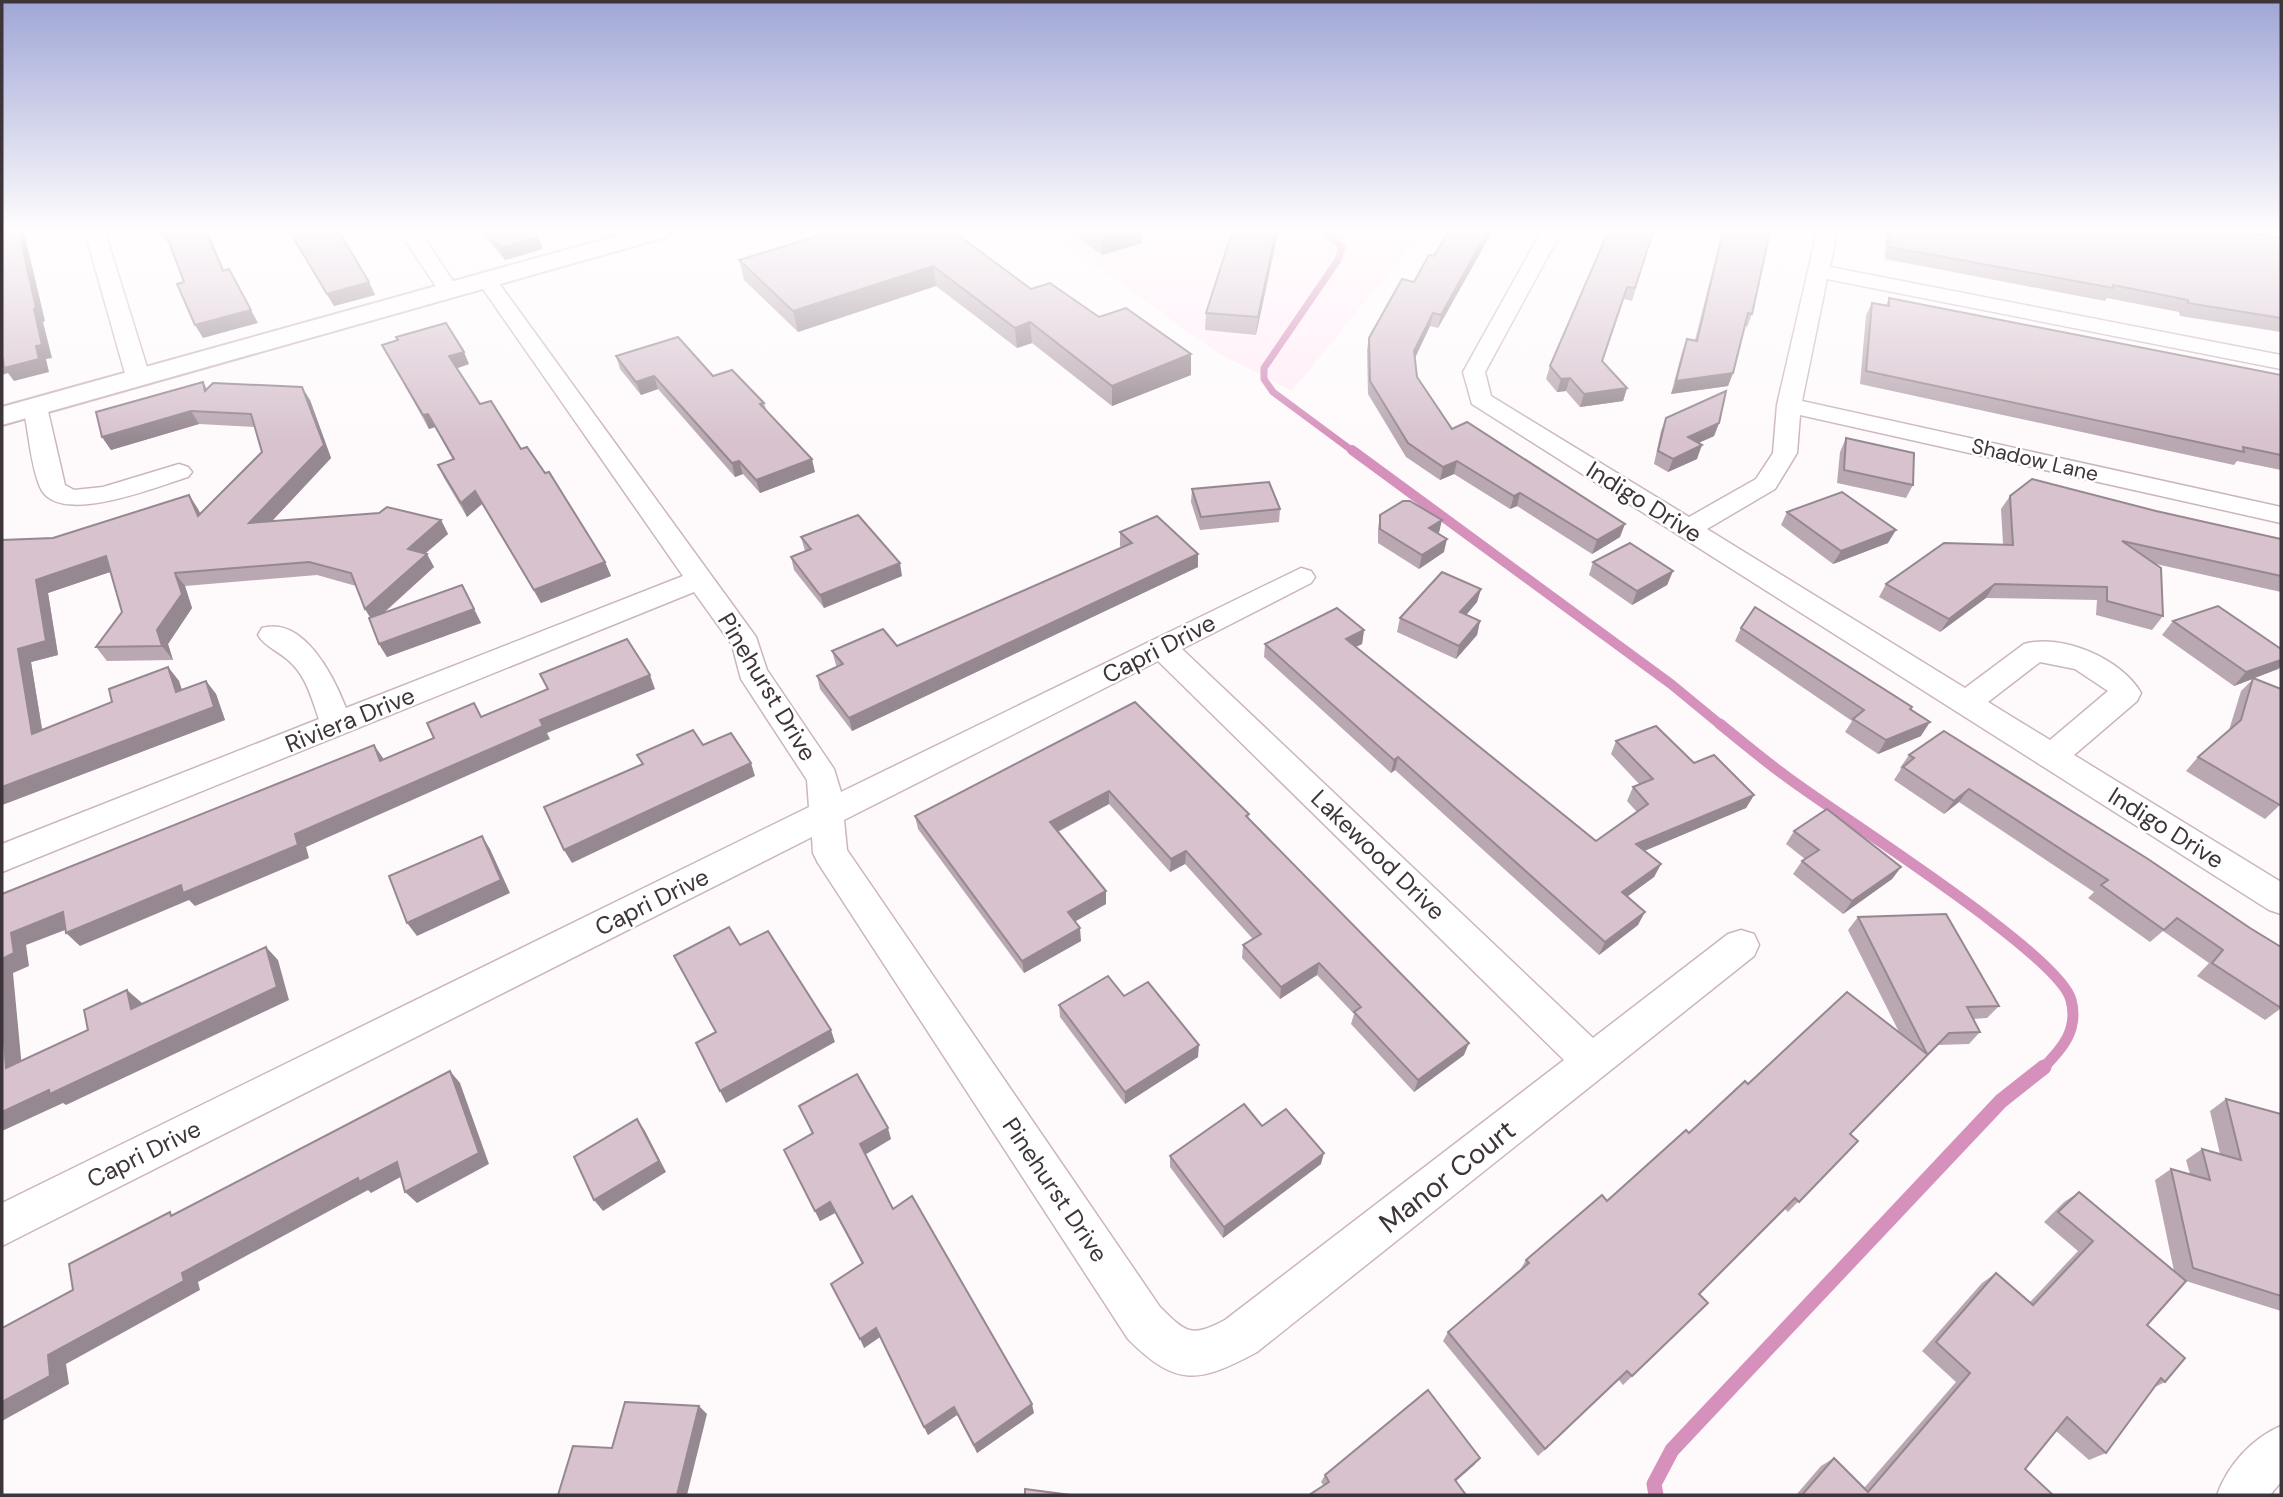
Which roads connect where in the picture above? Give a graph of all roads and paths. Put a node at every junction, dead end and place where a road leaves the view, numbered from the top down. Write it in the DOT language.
graph roads {
  1 [pos="116,302"];
  2 [pos="406,302"];
  3 [pos="502,302"];
  4 [pos="1513,302"];
  5 [pos="1811,302"];
  6 [pos="1974,302"];
  7 [pos="2281,362"];
  8 [pos="138,377"];
  9 [pos="1789,405"];
  10 [pos="35,407"];
  11 [pos="2,416"];
  12 [pos="178,472"];
  13 [pos="2281,515"];
  14 [pos="1688,529"];
  15 [pos="1301,578"];
  16 [pos="698,580"];
  17 [pos="272,635"];
  18 [pos="1163,648"];
  19 [pos="1966,703"];
  20 [pos="336,725"];
  21 [pos="2051,757"];
  22 [pos="827,816"];
  23 [pos="2,858"];
  24 [pos="2281,900"];
  25 [pos="1741,945"];
  26 [pos="1593,1063"];
  27 [pos="2,1225"];
  28 [pos="1144,1324"];
  29 [pos="2281,1450"];
  30 [pos="2241,1495"];
  1 -- 8 [label="street"];
  2 -- 8 [label="street"];
  3 -- 16 [label="street, Pinehurst Drive"];
  4 -- 14 [label="street, Indigo Drive"];
  5 -- 9 [label="street"];
  6 -- 7 [label="street"];
  8 -- 10 [label="street"];
  9 -- 13 [label="street, Shadow Lane"];
  9 -- 14 [label="street"];
  10 -- 11 [label="street"];
  10 -- 12 [label="street"];
  14 -- 19 [label="street, Indigo Drive"];
  15 -- 18 [label="street, Capri Drive"];
  16 -- 20 [label="street, Riviera Drive"];
  16 -- 22 [label="street, Pinehurst Drive"];
  17 -- 20 [label="street"];
  18 -- 22 [label="street, Capri Drive"];
  18 -- 26 [label="street, Lakewood Drive"];
  19 -- 21 [label="street, Indigo Drive"];
  19 -- 21 [label="street"];
  20 -- 23 [label="street, Riviera Drive"];
  21 -- 24 [label="street, Indigo Drive"];
  22 -- 27 [label="street, Capri Drive"];
  22 -- 28 [label="street, Pinehurst Drive"];
  25 -- 26 [label="street, Manor Court"];
  26 -- 28 [label="street, Manor Court"];
  29 -- 30 [label="street"];
}
